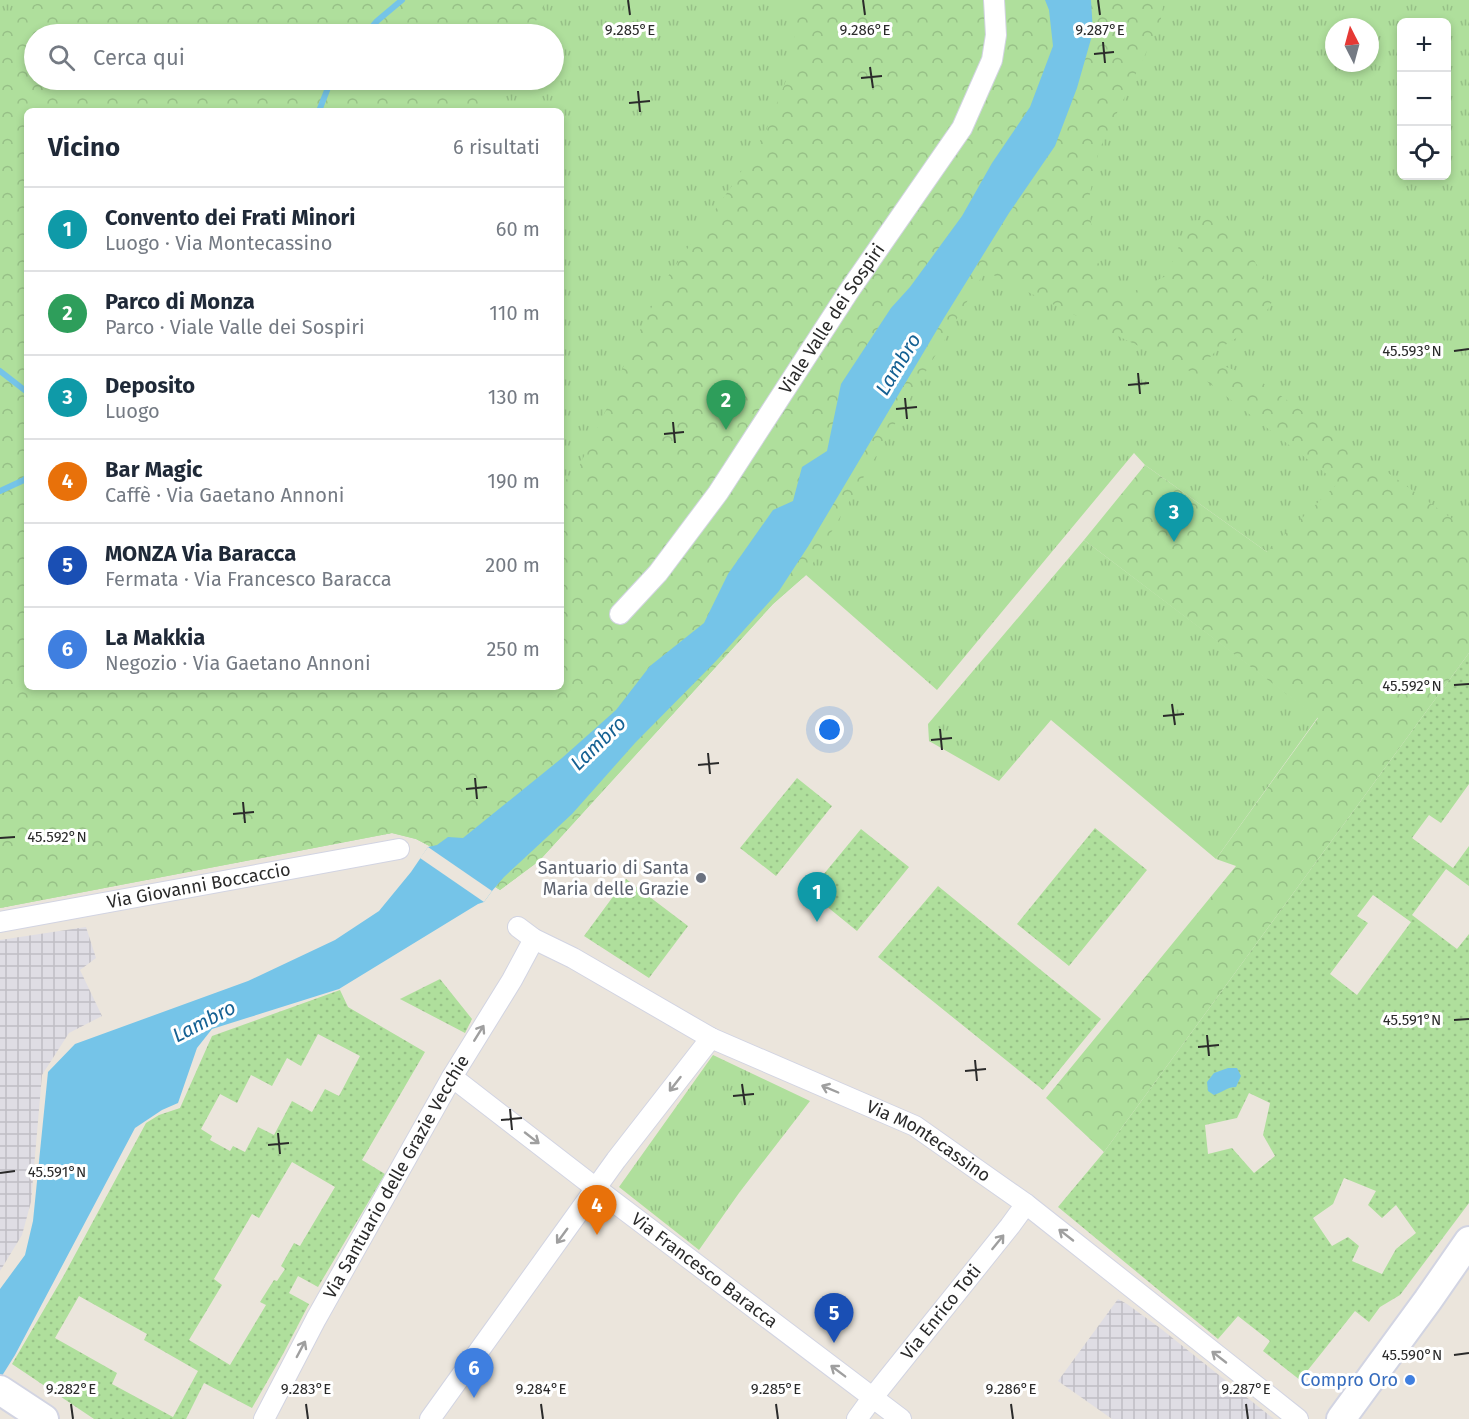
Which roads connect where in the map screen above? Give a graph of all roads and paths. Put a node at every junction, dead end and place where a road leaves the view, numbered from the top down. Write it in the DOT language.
graph roads {
  1 [pos="994,0"];
  2 [pos="620,614"];
  3 [pos="399,849"];
  4 [pos="0,922"];
  5 [pos="518,927"];
  6 [pos="534,939"];
  7 [pos="711,1038"];
  8 [pos="452,1077"];
  9 [pos="597,1189"];
  10 [pos="1026,1204"];
  11 [pos="1469,1241"];
  12 [pos="0,1390"];
  13 [pos="873,1397"];
  14 [pos="44,1419"];
  15 [pos="264,1419"];
  16 [pos="430,1419"];
  17 [pos="857,1419"];
  18 [pos="901,1419"];
  19 [pos="1298,1419"];
  20 [pos="1341,1419"];
  1 -- 2 [label="street, Viale Valle dei Sospiri"];
  3 -- 4 [label="street, Via Giovanni Boccaccio"];
  5 -- 6 [label="street, Via Montecassino"];
  6 -- 7 [label="street, Via Montecassino"];
  8 -- 6 [label="street, Via Santuario delle Grazie Vecchie, one-way"];
  7 -- 9 [label="street, one-way"];
  10 -- 7 [label="street, Via Montecassino, one-way"];
  8 -- 9 [label="street, Via Francesco Baracca, one-way"];
  15 -- 8 [label="street, Via Santuario delle Grazie Vecchie, one-way"];
  13 -- 9 [label="street, Via Francesco Baracca, one-way"];
  9 -- 16 [label="street, one-way"];
  13 -- 10 [label="street, Via Enrico Toti, one-way"];
  19 -- 10 [label="street, Via Montecassino, one-way"];
  11 -- 20 [label="main road"];
  12 -- 14 [label="main road"];
  13 -- 17 [label="street, Via Enrico Toti"];
  13 -- 18 [label="street, Via Francesco Baracca"];
}
